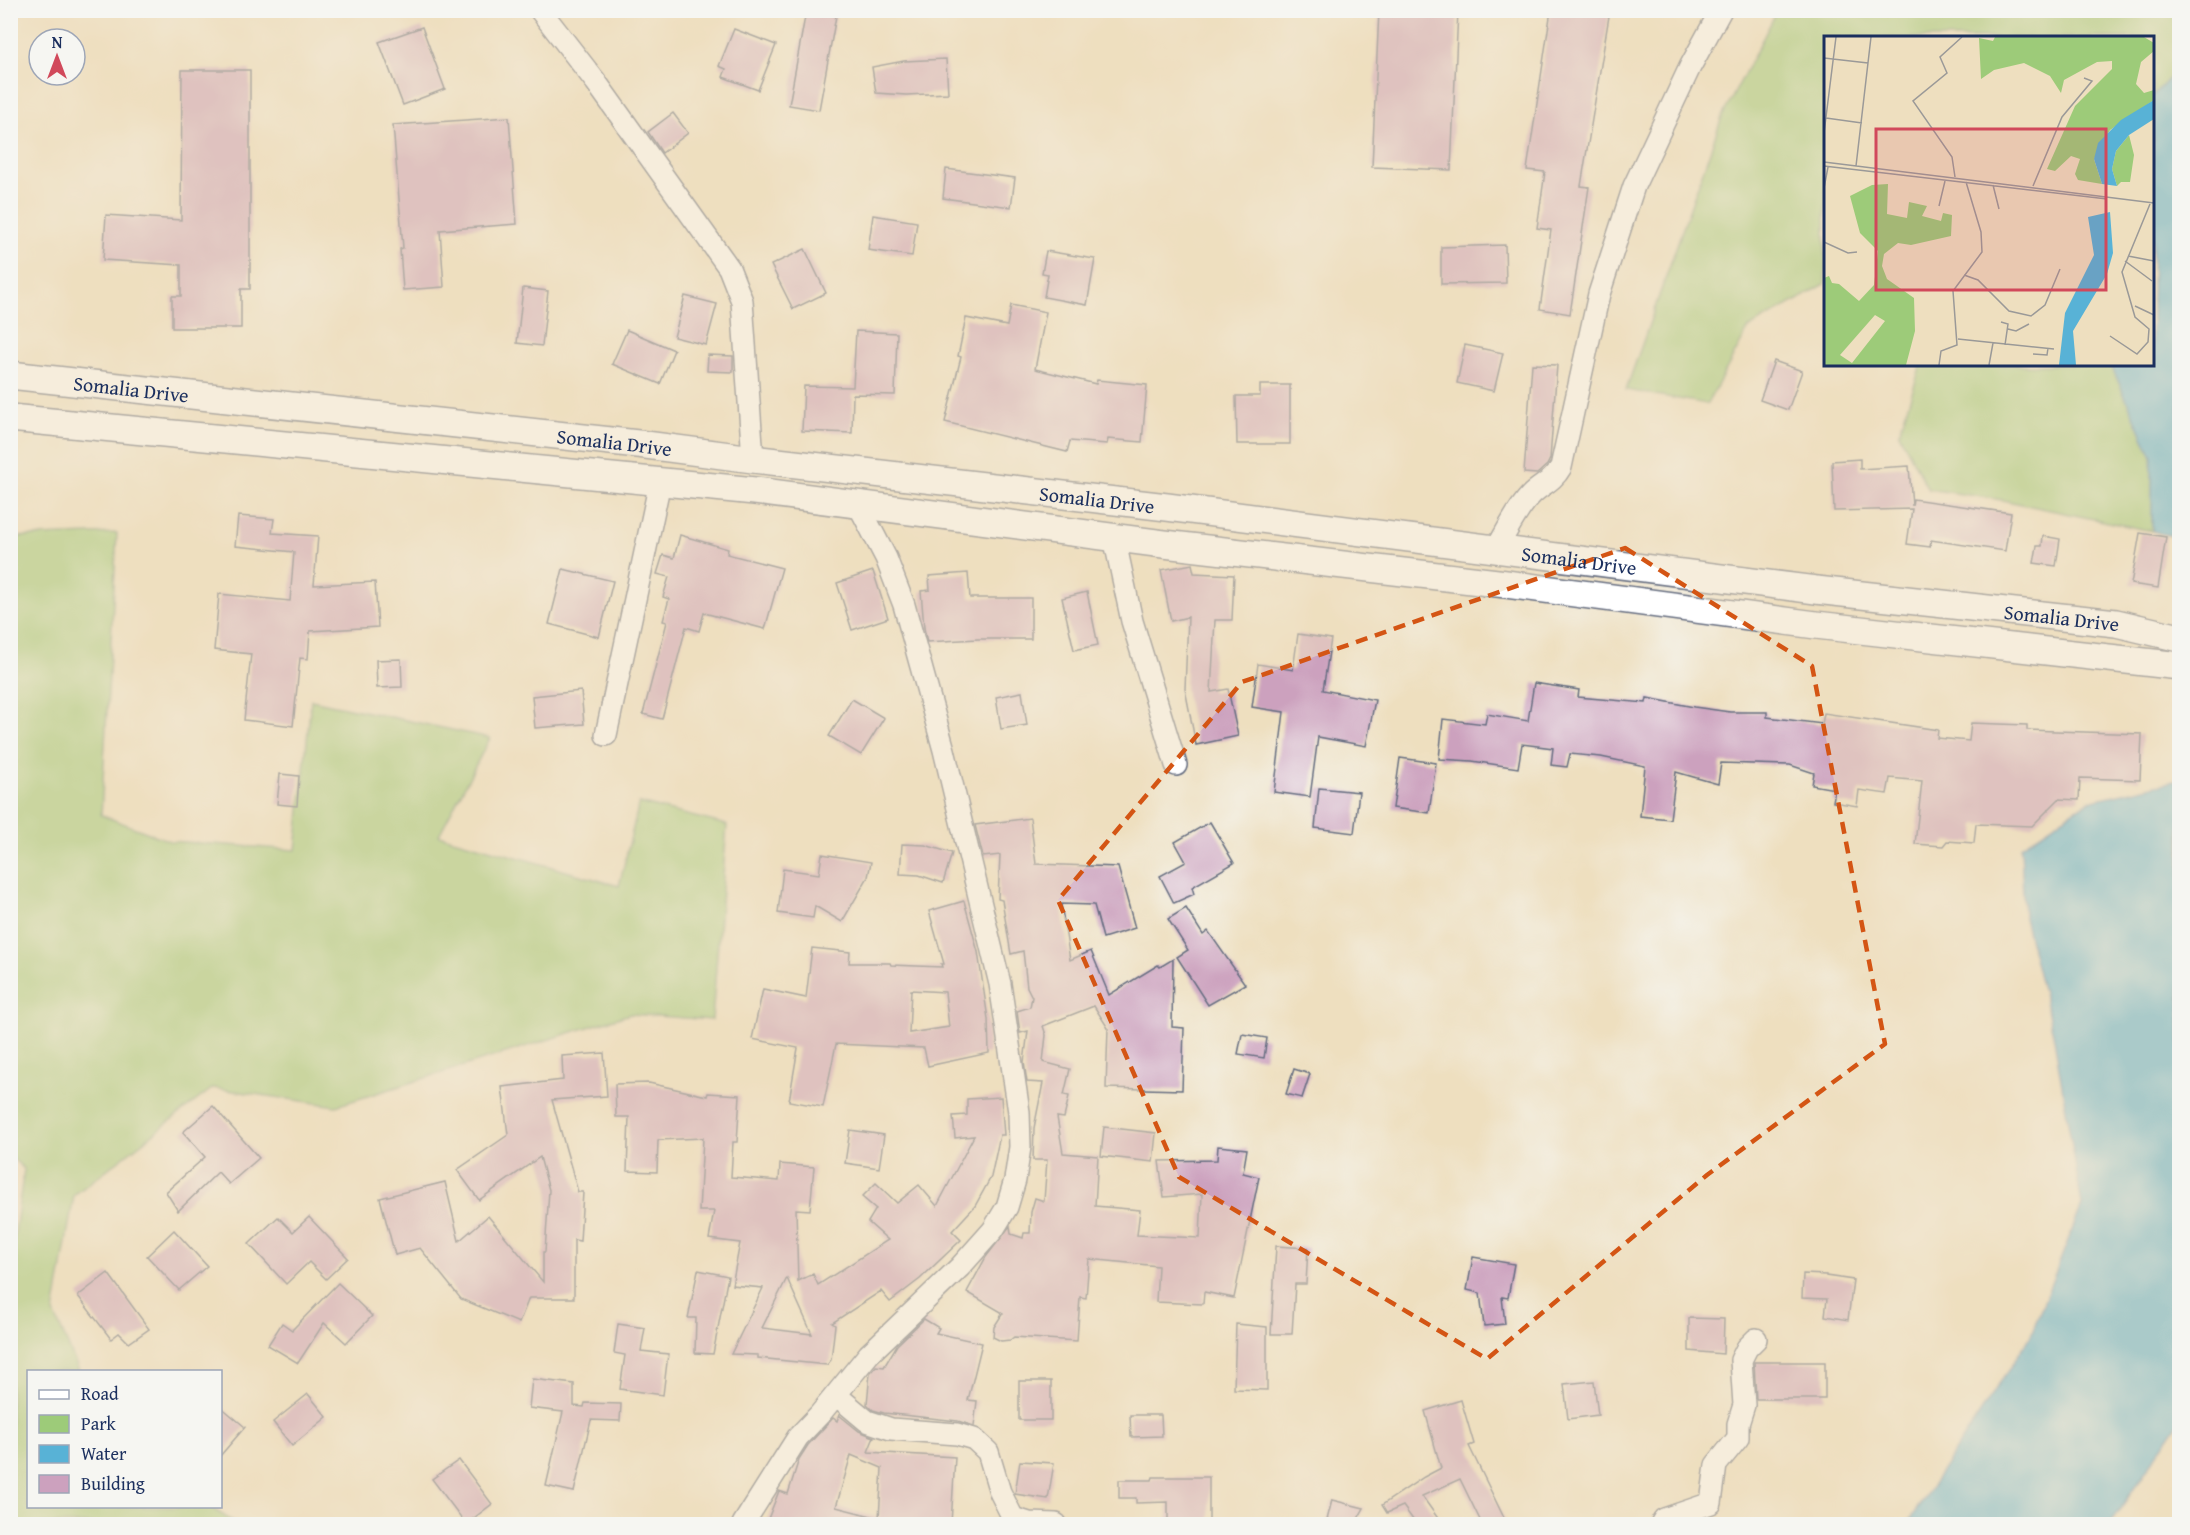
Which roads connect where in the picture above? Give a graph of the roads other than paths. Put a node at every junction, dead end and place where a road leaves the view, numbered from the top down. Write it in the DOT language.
graph roads {
  1 [pos="540,10"];
  2 [pos="1720,10"];
  3 [pos="10,375"];
  4 [pos="10,418"];
  5 [pos="753,459"];
  6 [pos="660,482"];
  7 [pos="858,504"];
  8 [pos="1114,537"];
  9 [pos="1497,548"];
  10 [pos="2180,638"];
  11 [pos="2180,666"];
  12 [pos="606,735"];
  13 [pos="1176,765"];
  14 [pos="1756,1339"];
  15 [pos="836,1395"];
  16 [pos="742,1524"];
  17 [pos="1056,1524"];
  18 [pos="1660,1524"];
  1 -- 5 [label="street"];
  2 -- 9 [label="street"];
  3 -- 5 [label="main road, Somalia Drive"];
  4 -- 6 [label="main road, Somalia Drive"];
  5 -- 9 [label="main road, Somalia Drive"];
  6 -- 7 [label="main road, Somalia Drive"];
  6 -- 12 [label="street"];
  7 -- 8 [label="main road, Somalia Drive"];
  7 -- 15 [label="street"];
  8 -- 11 [label="main road, Somalia Drive"];
  8 -- 13 [label="street"];
  9 -- 10 [label="main road, Somalia Drive"];
  14 -- 18 [label="street"];
  15 -- 16 [label="street"];
  15 -- 17 [label="street"];
}
